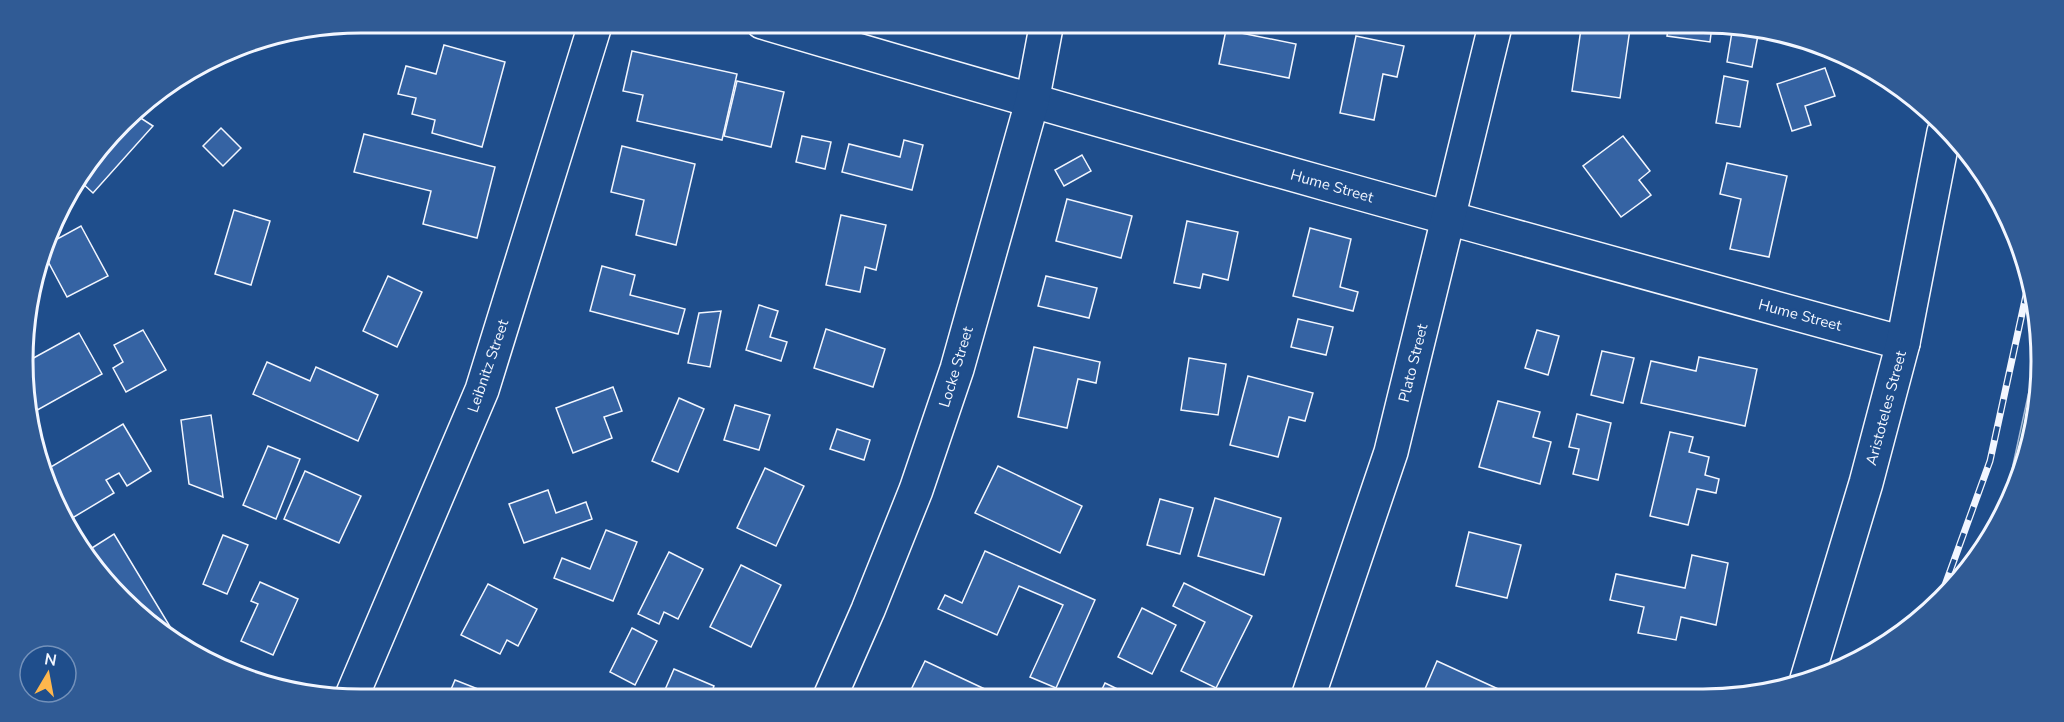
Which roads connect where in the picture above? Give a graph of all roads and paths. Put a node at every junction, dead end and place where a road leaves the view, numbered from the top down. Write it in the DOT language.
graph roads {
  1 [pos="593,33"];
  2 [pos="799,33"];
  3 [pos="1045,33"];
  4 [pos="1493,33"];
  5 [pos="1032,102"];
  6 [pos="1943,137"];
  7 [pos="1448,219"];
  8 [pos="1903,344"];
  9 [pos="1809,672"];
  10 [pos="355,689"];
  11 [pos="833,689"];
  12 [pos="1311,689"];
  1 -- 10 [label="street, Leibnitz Street"];
  2 -- 5 [label="street, Hume Street"];
  3 -- 5 [label="street, Locke Street"];
  4 -- 7 [label="street, Plato Street"];
  5 -- 7 [label="street, Hume Street"];
  5 -- 11 [label="street, Locke Street"];
  6 -- 8 [label="street, Aristoteles Street"];
  7 -- 8 [label="street, Hume Street"];
  7 -- 12 [label="street, Plato Street"];
  8 -- 9 [label="street, Aristoteles Street"];
}
